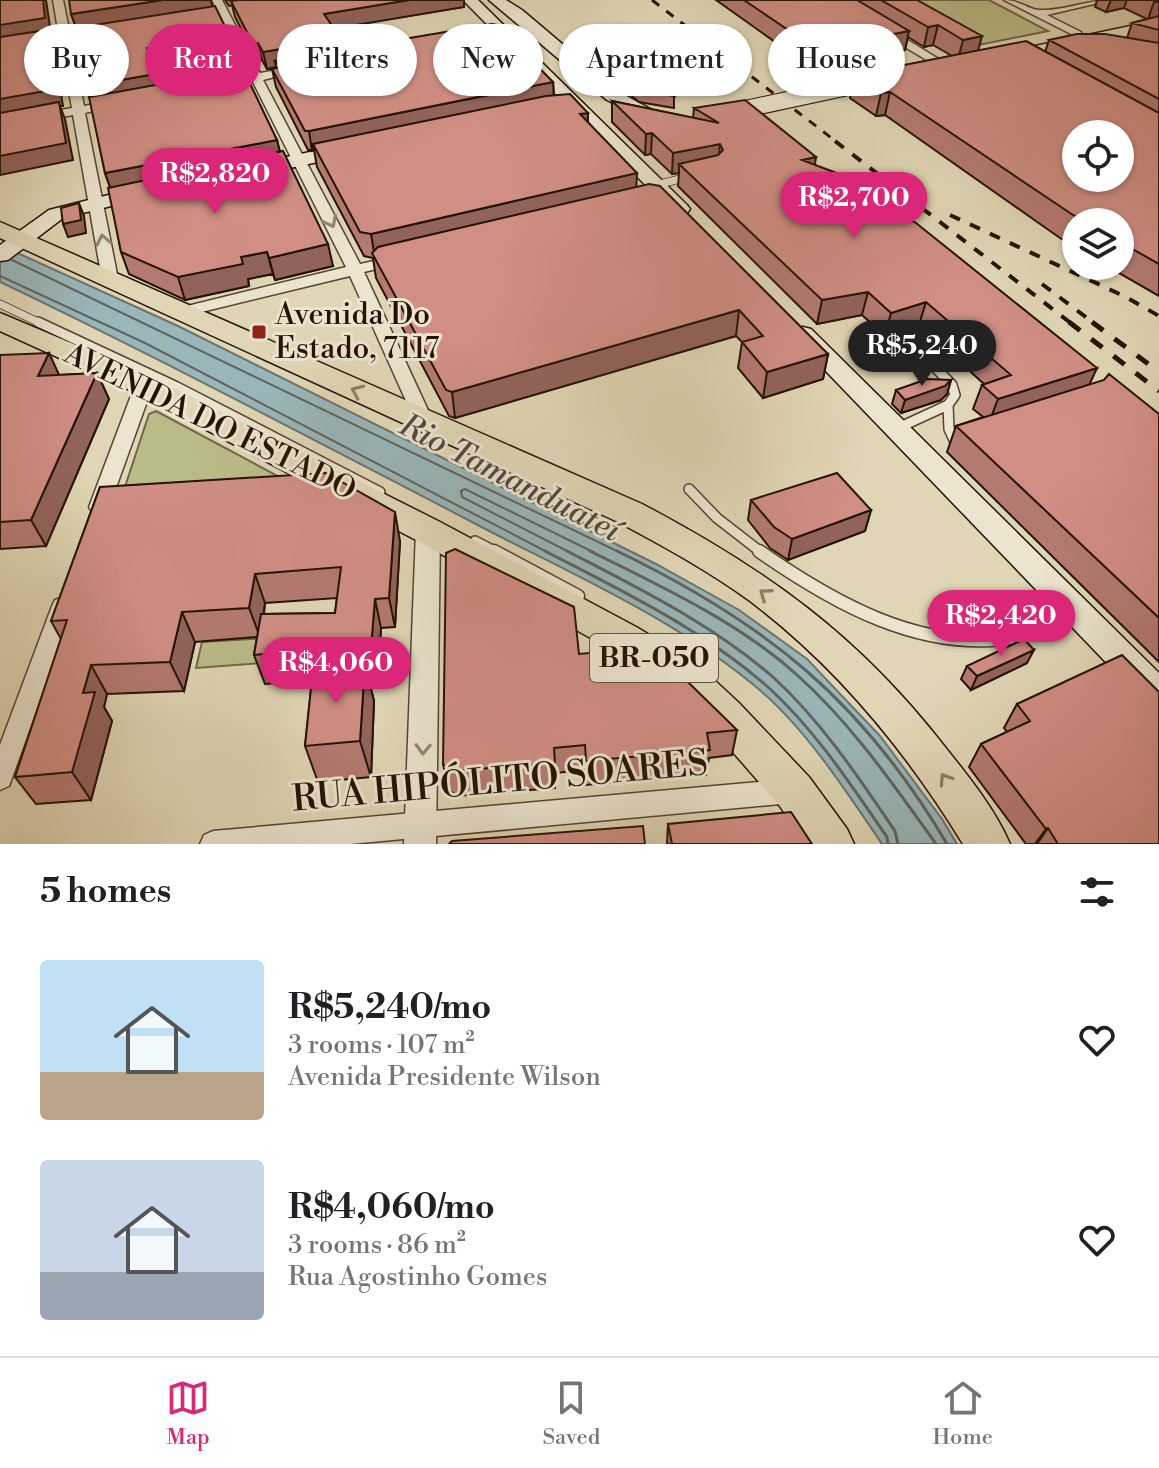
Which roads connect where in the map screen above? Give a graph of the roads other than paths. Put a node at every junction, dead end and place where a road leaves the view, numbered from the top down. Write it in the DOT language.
graph roads {
  1 [pos="58,0"];
  2 [pos="470,0"];
  3 [pos="496,0"];
  4 [pos="1009,0"];
  5 [pos="1106,0"];
  6 [pos="216,4"];
  7 [pos="236,11"];
  8 [pos="1037,14"];
  9 [pos="207,15"];
  10 [pos="1159,16"];
  11 [pos="872,23"];
  12 [pos="62,24"];
  13 [pos="227,24"];
  14 [pos="486,24"];
  15 [pos="522,24"];
  16 [pos="1159,25"];
  17 [pos="543,37"];
  18 [pos="1083,37"];
  19 [pos="24,44"];
  20 [pos="0,48"];
  21 [pos="1114,48"];
  22 [pos="1015,51"];
  23 [pos="984,58"];
  24 [pos="952,64"];
  25 [pos="1043,66"];
  26 [pos="919,72"];
  27 [pos="543,85"];
  28 [pos="261,89"];
  29 [pos="75,96"];
  30 [pos="804,96"];
  31 [pos="122,102"];
  32 [pos="78,110"];
  33 [pos="703,118"];
  34 [pos="671,119"];
  35 [pos="0,124"];
  36 [pos="361,148"];
  37 [pos="299,160"];
  38 [pos="236,173"];
  39 [pos="702,174"];
  40 [pos="158,189"];
  41 [pos="659,194"];
  42 [pos="96,202"];
  43 [pos="701,229"];
  44 [pos="10,241"];
  45 [pos="415,256"];
  46 [pos="355,270"];
  47 [pos="110,279"];
  48 [pos="0,304"];
  49 [pos="181,312"];
  50 [pos="788,318"];
  51 [pos="0,321"];
  52 [pos="911,342"];
  53 [pos="144,385"];
  54 [pos="948,405"];
  55 [pos="424,421"];
  56 [pos="897,428"];
  57 [pos="967,439"];
  58 [pos="689,489"];
  59 [pos="384,494"];
  60 [pos="92,527"];
  61 [pos="428,531"];
  62 [pos="467,537"];
  63 [pos="70,586"];
  64 [pos="589,603"];
  65 [pos="1078,613"];
  66 [pos="627,626"];
  67 [pos="652,641"];
  68 [pos="664,648"];
  69 [pos="710,683"];
  70 [pos="1159,695"];
  71 [pos="0,778"];
  72 [pos="794,791"];
  73 [pos="420,835"];
  74 [pos="213,844"];
  75 [pos="832,844"];
  76 [pos="988,844"];
  1 -- 12 [label="street"];
  2 -- 14 [label="main road"];
  3 -- 15 [label="main road"];
  4 -- 8 [label="street"];
  5 -- 8 [label="street"];
  6 -- 7 [label="street"];
  6 -- 9 [label="street"];
  6 -- 13 [label="street"];
  8 -- 18 [label="street"];
  10 -- 18 [label="main road"];
  11 -- 24 [label="street"];
  16 -- 18 [label="main road"];
  17 -- 34 [label="main road"];
  18 -- 21 [label="street"];
  18 -- 22 [label="main road"];
  19 -- 20 [label="street"];
  22 -- 23 [label="main road"];
  22 -- 25 [label="street"];
  24 -- 26 [label="main road"];
  27 -- 41 [label="main road"];
  28 -- 37 [label="street"];
  29 -- 32 [label="street"];
  30 -- 33 [label="main road, bridge"];
  31 -- 32 [label="street"];
  32 -- 35 [label="street"];
  32 -- 42 [label="street"];
  36 -- 37 [label="main road"];
  37 -- 38 [label="main road"];
  37 -- 46 [label="street, one-way"];
  39 -- 41 [label="lane"];
  40 -- 42 [label="main road"];
  41 -- 43 [label="main road"];
  42 -- 44 [label="main road"];
  47 -- 42 [label="street, one-way"];
  44 -- 47 [label="highway"];
  45 -- 46 [label="street"];
  46 -- 49 [label="street"];
  46 -- 55 [label="street"];
  47 -- 49 [label="highway"];
  48 -- 59 [label="lane"];
  55 -- 49 [label="highway, one-way"];
  50 -- 56 [label="main road"];
  51 -- 53 [label="highway, AVENIDA DO ESTADO / BR-050"];
  52 -- 54 [label="lane"];
  53 -- 60 [label="street"];
  53 -- 61 [label="highway, AVENIDA DO ESTADO / BR-050"];
  54 -- 56 [label="lane"];
  54 -- 57 [label="lane"];
  76 -- 55 [label="highway, one-way"];
  56 -- 65 [label="main road"];
  58 -- 65 [label="lane"];
  61 -- 72 [label="highway, AVENIDA DO ESTADO / BR-050"];
  61 -- 73 [label="street, one-way"];
  62 -- 64 [label="lane"];
  63 -- 71 [label="street"];
  65 -- 70 [label="main road"];
  66 -- 67 [label="lane"];
  68 -- 69 [label="lane"];
  72 -- 73 [label="street, RUA HIPÓLITO SOARES"];
  72 -- 75 [label="highway, AVENIDA DO ESTADO / BR-050"];
  73 -- 74 [label="street, RUA HIPÓLITO SOARES"];
}
